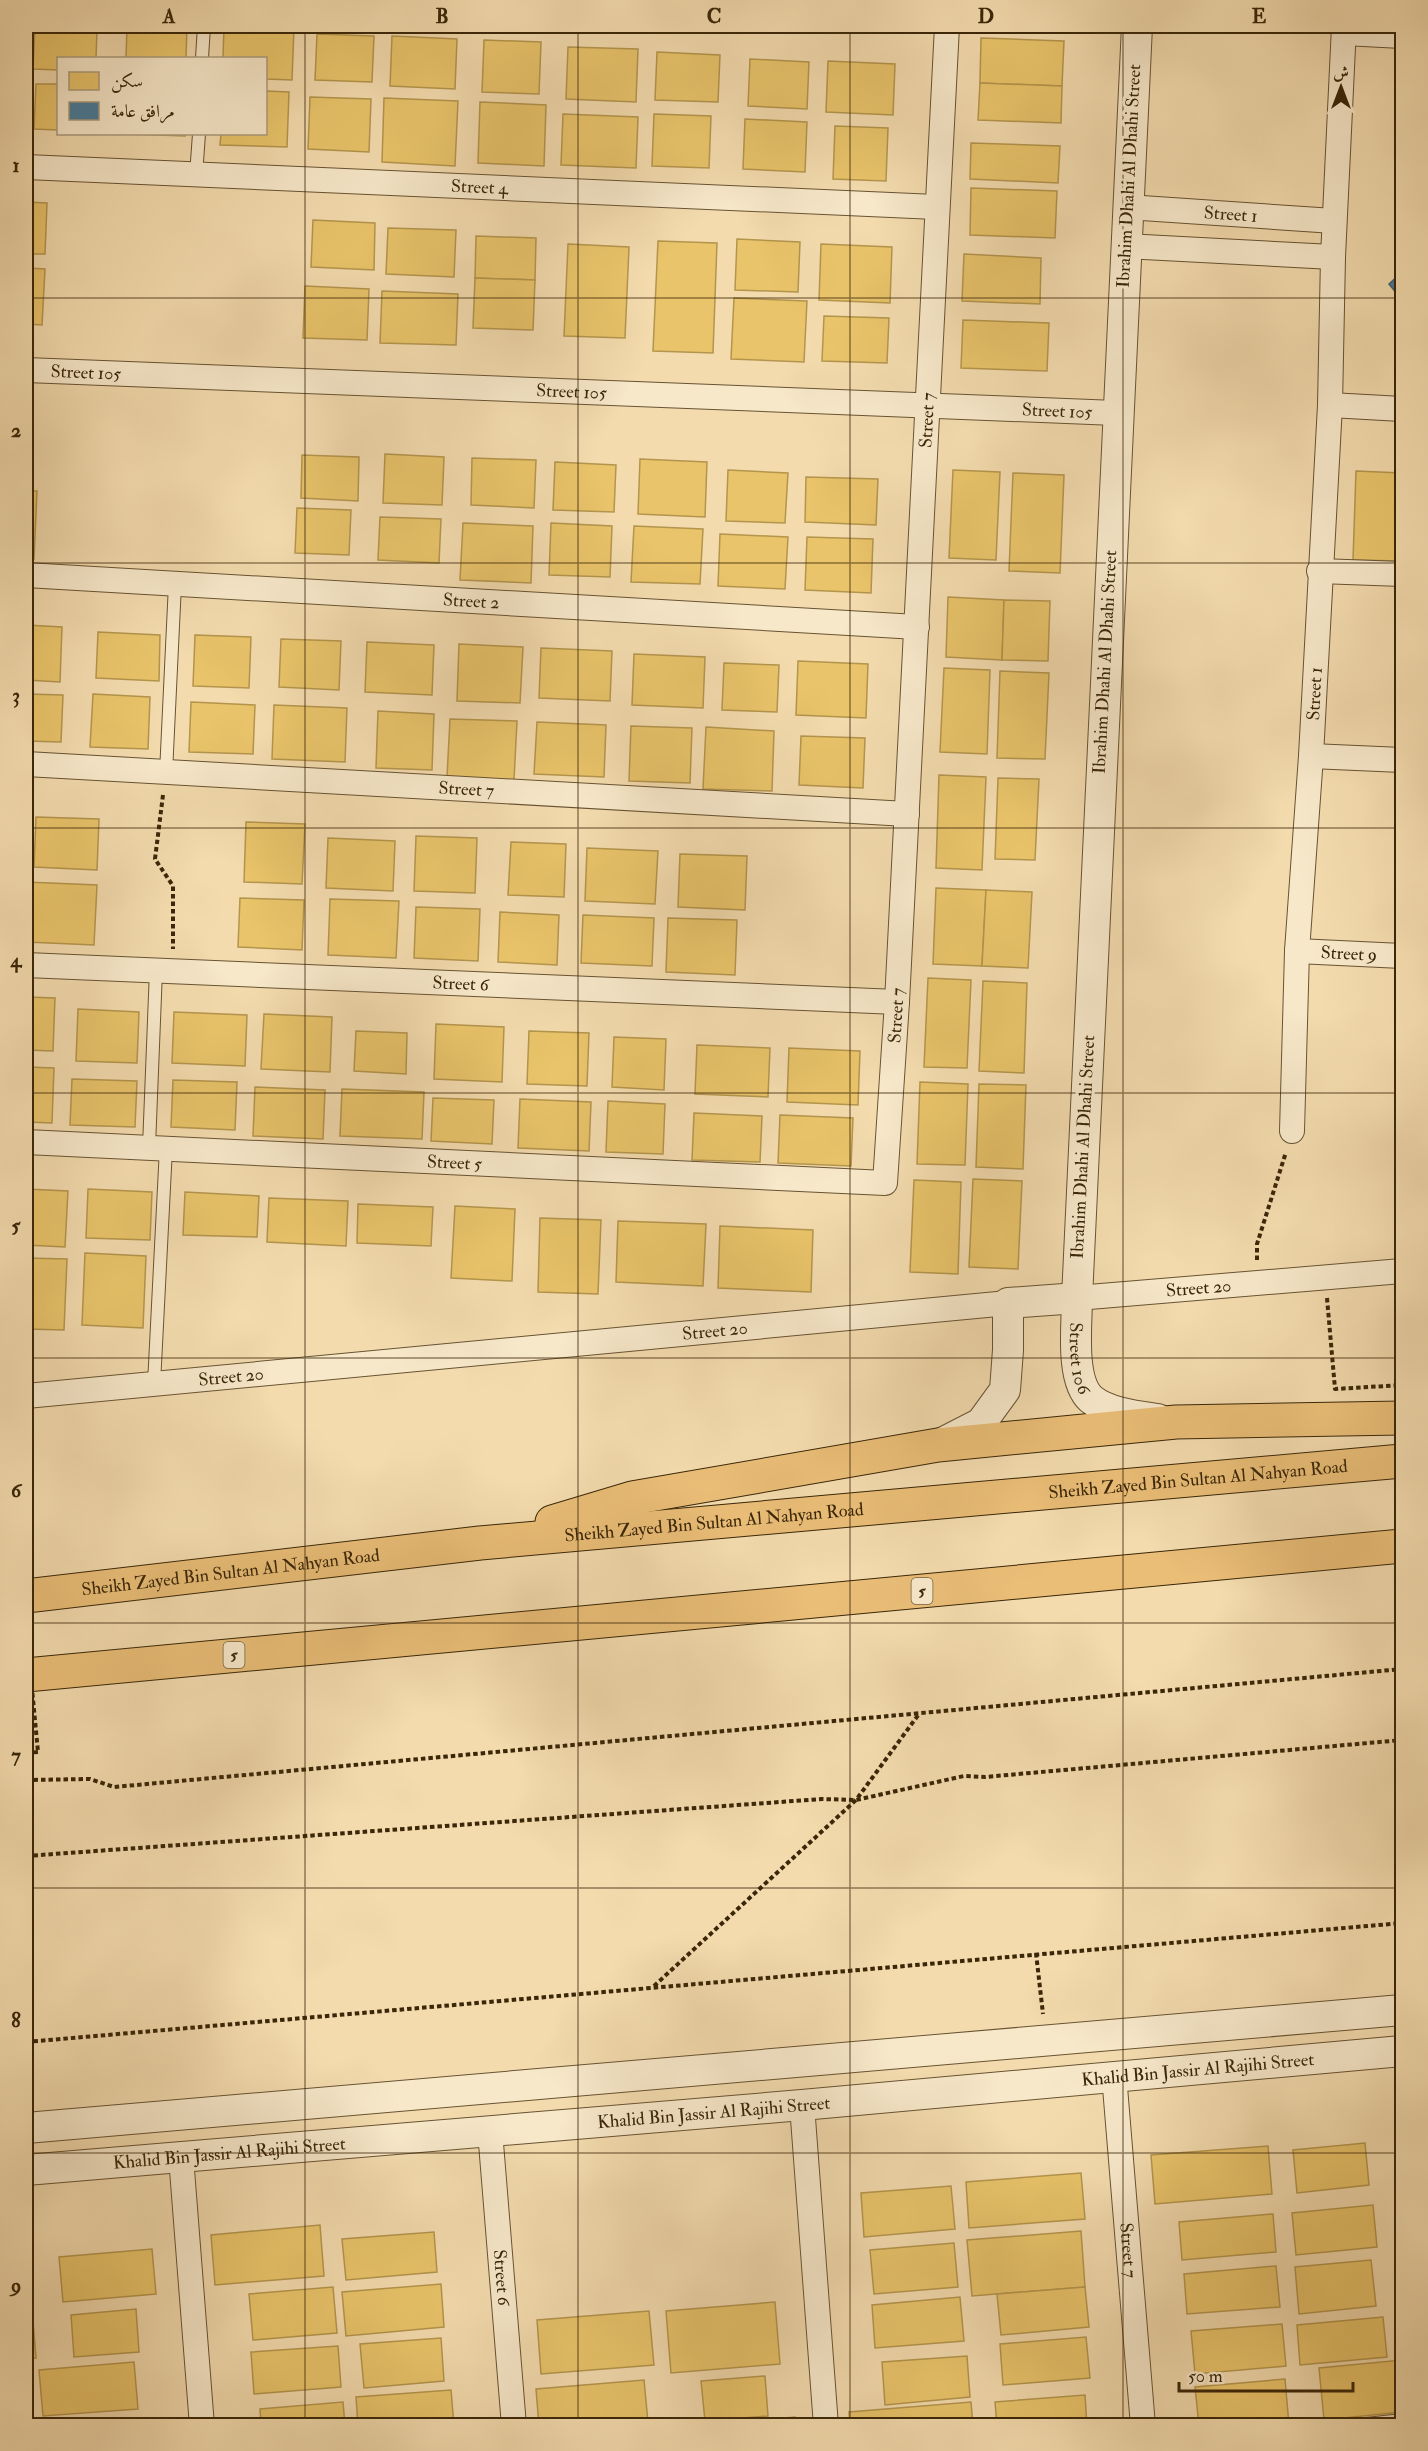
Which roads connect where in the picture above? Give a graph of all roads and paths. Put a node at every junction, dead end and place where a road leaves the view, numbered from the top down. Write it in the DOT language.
graph roads {
  1 [pos="204,26"];
  2 [pos="947,26"];
  3 [pos="1137,26"];
  4 [pos="1344,29"];
  5 [pos="1402,36"];
  6 [pos="202,57"];
  7 [pos="199,135"];
  8 [pos="26,167"];
  9 [pos="196,175"];
  10 [pos="936,207"];
  11 [pos="1127,207"];
  12 [pos="1334,221"];
  13 [pos="1125,246"];
  14 [pos="1333,257"];
  15 [pos="26,370"];
  16 [pos="927,405"];
  17 [pos="1330,405"];
  18 [pos="1402,409"];
  19 [pos="1116,413"];
  20 [pos="1319,571"];
  21 [pos="1402,574"];
  22 [pos="26,575"];
  23 [pos="175,584"];
  24 [pos="917,627"];
  25 [pos="1311,756"];
  26 [pos="1402,760"];
  27 [pos="26,764"];
  28 [pos="166,772"];
  29 [pos="907,814"];
  30 [pos="1297,951"];
  31 [pos="1402,956"];
  32 [pos="26,965"];
  33 [pos="164,970"];
  34 [pos="897,1002"];
  35 [pos="1292,1131"];
  36 [pos="26,1142"];
  37 [pos="157,1148"];
  38 [pos="885,1183"];
  39 [pos="1402,1271"];
  40 [pos="1325,1277"];
  41 [pos="1257,1282"];
  42 [pos="1077,1298"];
  43 [pos="1008,1303"];
  44 [pos="154,1384"];
  45 [pos="1402,1385"];
  46 [pos="26,1396"];
  47 [pos="1402,1418"];
  48 [pos="1176,1422"];
  49 [pos="938,1445"];
  50 [pos="1402,1461"];
  51 [pos="480,1543"];
  52 [pos="1402,1546"];
  53 [pos="26,1596"];
  54 [pos="26,1626"];
  55 [pos="1402,1669"];
  56 [pos="26,1675"];
  57 [pos="919,1714"];
  58 [pos="1402,1740"];
  59 [pos="26,1753"];
  60 [pos="26,1780"];
  61 [pos="856,1800"];
  62 [pos="26,1856"];
  63 [pos="1402,1923"];
  64 [pos="1036,1953"];
  65 [pos="654,1986"];
  66 [pos="1402,2010"];
  67 [pos="1045,2040"];
  68 [pos="26,2042"];
  69 [pos="1402,2051"];
  70 [pos="686,2070"];
  71 [pos="1114,2075"];
  72 [pos="609,2078"];
  73 [pos="802,2105"];
  74 [pos="684,2115"];
  75 [pos="613,2121"];
  76 [pos="26,2128"];
  77 [pos="490,2131"];
  78 [pos="181,2157"];
  79 [pos="26,2170"];
  80 [pos="1402,2421"];
  81 [pos="202,2426"];
  82 [pos="514,2426"];
  83 [pos="826,2426"];
  84 [pos="1143,2426"];
  85 [pos="1349,2426"];
  1 -- 6 [label="lane"];
  2 -- 10 [label="street, Street 7"];
  3 -- 11 [label="street, Ibrahim Dhahi Al Dhahi Street"];
  4 -- 5 [label="street"];
  4 -- 12 [label="street, Street 1"];
  7 -- 9 [label="lane"];
  8 -- 9 [label="street, Street 4"];
  9 -- 10 [label="street, Street 4"];
  10 -- 16 [label="street, Street 7"];
  11 -- 12 [label="street, Street 1"];
  11 -- 13 [label="street, Ibrahim Dhahi Al Dhahi Street"];
  12 -- 14 [label="street, Street 1"];
  13 -- 14 [label="street, Street 1"];
  13 -- 19 [label="street, Ibrahim Dhahi Al Dhahi Street"];
  14 -- 17 [label="street, Street 1"];
  15 -- 16 [label="street, Street 105"];
  16 -- 19 [label="street, Street 105"];
  16 -- 24 [label="street, Street 7"];
  17 -- 18 [label="street"];
  17 -- 20 [label="street, Street 1"];
  19 -- 42 [label="street, Ibrahim Dhahi Al Dhahi Street"];
  20 -- 21 [label="street"];
  20 -- 25 [label="street, Street 1"];
  22 -- 23 [label="street, Street 2"];
  23 -- 24 [label="street, Street 2"];
  23 -- 28 [label="lane"];
  24 -- 29 [label="street, Street 7"];
  25 -- 26 [label="street"];
  25 -- 30 [label="street, Street 1"];
  27 -- 28 [label="street, Street 7"];
  28 -- 29 [label="street, Street 7"];
  28 -- 33 [label="path"];
  29 -- 34 [label="street, Street 7"];
  30 -- 31 [label="street, Street 9"];
  30 -- 35 [label="street, Street 1"];
  32 -- 33 [label="street, Street 6"];
  33 -- 34 [label="street, Street 6"];
  33 -- 37 [label="lane"];
  34 -- 38 [label="street, Street 7"];
  35 -- 41 [label="path"];
  36 -- 37 [label="street, Street 5"];
  37 -- 38 [label="street, Street 5"];
  37 -- 44 [label="lane"];
  39 -- 40 [label="street, Street 20"];
  40 -- 41 [label="street, Street 20"];
  40 -- 45 [label="path"];
  41 -- 42 [label="street, Street 20"];
  42 -- 43 [label="street, Street 20"];
  42 -- 48 [label="street, Street 106"];
  43 -- 44 [label="street, Street 20"];
  43 -- 49 [label="street"];
  44 -- 46 [label="street, Street 20"];
  47 -- 48 [label="highway"];
  48 -- 49 [label="highway"];
  49 -- 51 [label="highway"];
  50 -- 51 [label="highway, Sheikh Zayed Bin Sultan Al Nahyan Road"];
  51 -- 53 [label="highway, Sheikh Zayed Bin Sultan Al Nahyan Road"];
  52 -- 56 [label="highway, 5"];
  54 -- 59 [label="path, bridge"];
  55 -- 57 [label="path"];
  57 -- 60 [label="path"];
  57 -- 61 [label="path"];
  58 -- 61 [label="path"];
  61 -- 62 [label="path"];
  61 -- 65 [label="path"];
  63 -- 64 [label="path"];
  64 -- 65 [label="path"];
  64 -- 67 [label="path"];
  65 -- 68 [label="path"];
  66 -- 67 [label="street"];
  67 -- 70 [label="street"];
  69 -- 71 [label="street, Khalid Bin Jassir Al Rajihi Street"];
  70 -- 72 [label="street"];
  70 -- 74 [label="street"];
  71 -- 73 [label="street, Khalid Bin Jassir Al Rajihi Street"];
  71 -- 84 [label="street, Street 7"];
  72 -- 75 [label="street"];
  72 -- 76 [label="street"];
  73 -- 74 [label="street, Khalid Bin Jassir Al Rajihi Street"];
  73 -- 83 [label="street"];
  74 -- 75 [label="street, Khalid Bin Jassir Al Rajihi Street"];
  75 -- 77 [label="street, Khalid Bin Jassir Al Rajihi Street"];
  77 -- 78 [label="street, Khalid Bin Jassir Al Rajihi Street"];
  77 -- 82 [label="street, Street 6"];
  78 -- 79 [label="street, Khalid Bin Jassir Al Rajihi Street"];
  78 -- 81 [label="street"];
  80 -- 85 [label="lane"];
}
